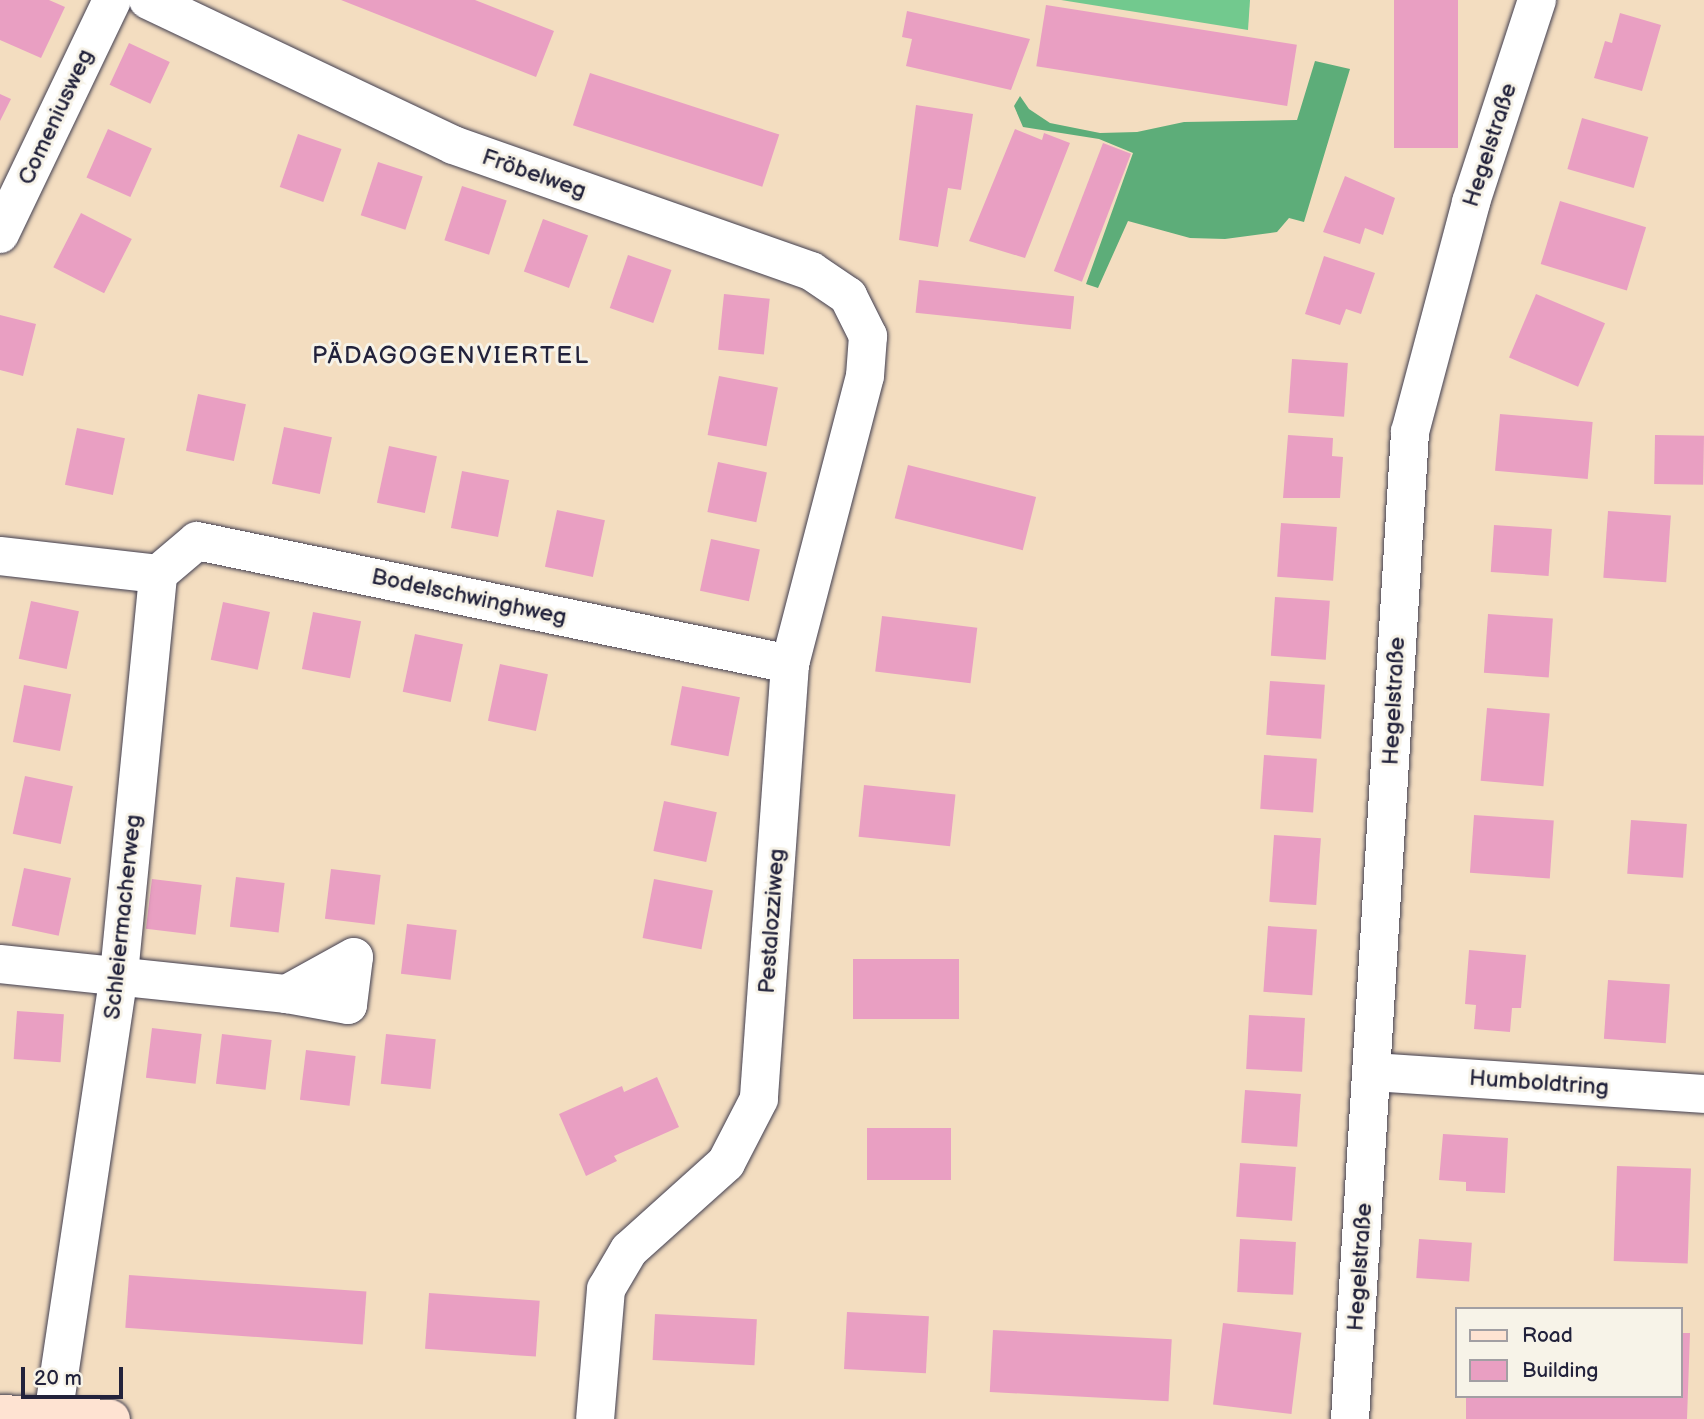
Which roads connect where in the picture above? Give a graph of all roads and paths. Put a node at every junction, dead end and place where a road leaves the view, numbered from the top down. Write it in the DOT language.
graph roads {
  1 [pos="112,0"];
  2 [pos="148,0"];
  3 [pos="1537,0"];
  4 [pos="0,234"];
  5 [pos="865,376"];
  6 [pos="0,556"];
  7 [pos="158,574"];
  8 [pos="790,664"];
  9 [pos="0,964"];
  10 [pos="119,974"];
  11 [pos="287,994"];
  12 [pos="1373,1072"];
  13 [pos="1704,1094"];
  14 [pos="0,1414"];
  15 [pos="53,1416"];
  16 [pos="111,1419"];
  17 [pos="595,1419"];
  18 [pos="1350,1419"];
  1 -- 4 [label="street, Comeniusweg"];
  2 -- 5 [label="street, Fröbelweg"];
  3 -- 12 [label="street, Hegelstraße"];
  5 -- 8 [label="street, Pestalozziweg"];
  6 -- 7 [label="street"];
  7 -- 8 [label="street, Bodelschwinghweg"];
  7 -- 10 [label="street, Schleiermacherweg"];
  8 -- 17 [label="street, Pestalozziweg"];
  9 -- 10 [label="street"];
  10 -- 11 [label="street"];
  10 -- 15 [label="street, Schleiermacherweg"];
  12 -- 13 [label="street, Humboldtring"];
  12 -- 18 [label="street, Hegelstraße"];
  14 -- 15 [label="street"];
  15 -- 16 [label="street"];
}
